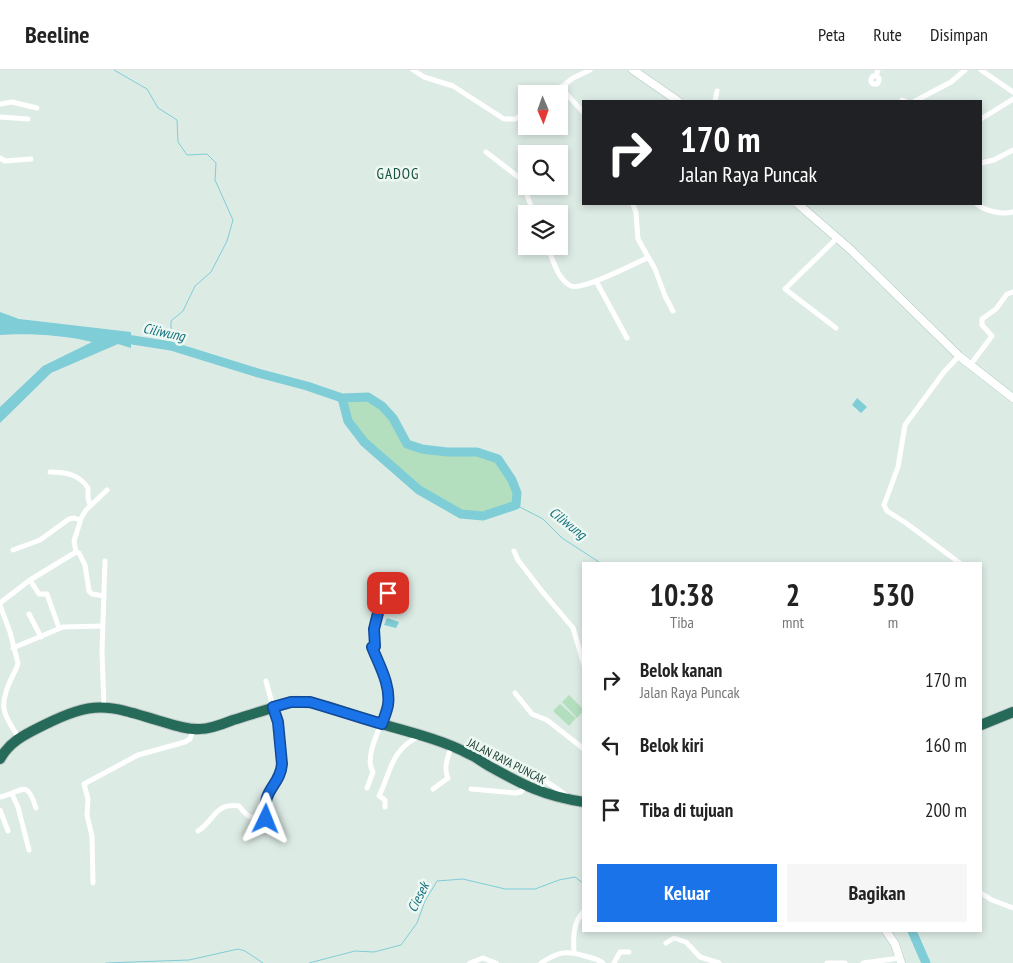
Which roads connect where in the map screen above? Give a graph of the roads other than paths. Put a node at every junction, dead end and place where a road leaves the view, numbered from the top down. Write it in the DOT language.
graph roads {
  1 [pos="413,70"];
  2 [pos="590,70"];
  3 [pos="633,70"];
  4 [pos="965,70"];
  5 [pos="981,70"];
  6 [pos="563,85"];
  7 [pos="717,91"];
  8 [pos="1013,92"];
  9 [pos="568,96"];
  10 [pos="1013,99"];
  11 [pos="677,100"];
  12 [pos="715,100"];
  13 [pos="917,100"];
  14 [pos="0,104"];
  15 [pos="37,108"];
  16 [pos="582,111"];
  17 [pos="518,117"];
  18 [pos="0,118"];
  19 [pos="982,118"];
  20 [pos="28,119"];
  21 [pos="1013,150"];
  22 [pos="486,152"];
  23 [pos="0,158"];
  24 [pos="31,160"];
  25 [pos="982,162"];
  26 [pos="531,205"];
  27 [pos="633,205"];
  28 [pos="799,205"];
  29 [pos="978,205"];
  30 [pos="1013,212"];
  31 [pos="837,238"];
  32 [pos="551,255"];
  33 [pos="647,258"];
  34 [pos="596,281"];
  35 [pos="1013,292"];
  36 [pos="673,311"];
  37 [pos="836,328"];
  38 [pos="627,338"];
  39 [pos="959,356"];
  40 [pos="970,364"];
  41 [pos="1013,398"];
  42 [pos="50,472"];
  43 [pos="107,490"];
  44 [pos="90,505"];
  45 [pos="80,520"];
  46 [pos="13,550"];
  47 [pos="514,551"];
  48 [pos="76,552"];
  49 [pos="105,561"];
  50 [pos="957,562"];
  51 [pos="30,580"];
  52 [pos="104,596"];
  53 [pos="382,599"];
  54 [pos="0,604"];
  55 [pos="29,614"];
  56 [pos="102,626"];
  57 [pos="59,628"];
  58 [pos="41,637"];
  59 [pos="13,648"];
  60 [pos="582,658"];
  61 [pos="266,681"];
  62 [pos="515,693"];
  63 [pos="2,702"];
  64 [pos="104,707"];
  65 [pos="273,707"];
  66 [pos="1013,712"];
  67 [pos="381,724"];
  68 [pos="982,725"];
  69 [pos="193,729"];
  70 [pos="420,736"];
  71 [pos="19,738"];
  72 [pos="452,747"];
  73 [pos="582,747"];
  74 [pos="469,753"];
  75 [pos="0,760"];
  76 [pos="526,786"];
  77 [pos="367,788"];
  78 [pos="433,789"];
  79 [pos="472,789"];
  80 [pos="12,794"];
  81 [pos="566,795"];
  82 [pos="0,796"];
  83 [pos="582,802"];
  84 [pos="36,808"];
  85 [pos="385,808"];
  86 [pos="0,810"];
  87 [pos="266,819"];
  88 [pos="263,826"];
  89 [pos="8,831"];
  90 [pos="198,831"];
  91 [pos="29,850"];
  92 [pos="93,883"];
  93 [pos="982,894"];
  94 [pos="1013,908"];
  95 [pos="582,913"];
  96 [pos="887,932"];
  97 [pos="666,943"];
  98 [pos="574,952"];
  99 [pos="629,952"];
  100 [pos="900,961"];
  101 [pos="470,963"];
  102 [pos="496,963"];
  103 [pos="541,963"];
  104 [pos="603,963"];
  105 [pos="614,963"];
  106 [pos="719,963"];
  107 [pos="827,963"];
  108 [pos="845,963"];
  109 [pos="863,963"];
  1 -- 17 [label="street"];
  2 -- 6 [label="street"];
  3 -- 11 [label="street"];
  4 -- 13 [label="street"];
  5 -- 8 [label="street"];
  7 -- 12 [label="street"];
  9 -- 16 [label="street"];
  10 -- 19 [label="street"];
  14 -- 15 [label="street"];
  18 -- 20 [label="street"];
  21 -- 25 [label="street"];
  22 -- 26 [label="street"];
  23 -- 24 [label="street"];
  27 -- 33 [label="street"];
  28 -- 31 [label="street"];
  29 -- 30 [label="street"];
  31 -- 37 [label="street"];
  31 -- 39 [label="street"];
  32 -- 34 [label="street"];
  33 -- 34 [label="street"];
  33 -- 36 [label="street"];
  34 -- 38 [label="street"];
  35 -- 40 [label="street"];
  39 -- 40 [label="street"];
  39 -- 50 [label="street"];
  40 -- 41 [label="street"];
  42 -- 44 [label="street"];
  43 -- 44 [label="street"];
  44 -- 45 [label="street"];
  45 -- 46 [label="street"];
  45 -- 48 [label="street"];
  47 -- 60 [label="street"];
  48 -- 51 [label="street"];
  48 -- 52 [label="street"];
  49 -- 52 [label="street"];
  51 -- 54 [label="street"];
  51 -- 57 [label="street"];
  52 -- 56 [label="street"];
  53 -- 67 [label="street"];
  54 -- 59 [label="street"];
  55 -- 58 [label="street"];
  56 -- 57 [label="street"];
  56 -- 64 [label="street"];
  57 -- 58 [label="street"];
  58 -- 59 [label="street"];
  59 -- 63 [label="street"];
  61 -- 65 [label="street"];
  62 -- 73 [label="street"];
  63 -- 71 [label="street"];
  64 -- 69 [label="highway, JALAN RAYA PUNCAK"];
  64 -- 71 [label="highway, JALAN RAYA PUNCAK"];
  65 -- 67 [label="highway, JALAN RAYA PUNCAK"];
  65 -- 69 [label="highway, JALAN RAYA PUNCAK"];
  65 -- 87 [label="street"];
  66 -- 68 [label="highway"];
  67 -- 70 [label="highway, JALAN RAYA PUNCAK"];
  67 -- 77 [label="street"];
  69 -- 92 [label="street"];
  70 -- 72 [label="highway, JALAN RAYA PUNCAK"];
  70 -- 85 [label="street"];
  71 -- 75 [label="highway, JALAN RAYA PUNCAK"];
  72 -- 74 [label="highway, JALAN RAYA PUNCAK"];
  72 -- 78 [label="street"];
  74 -- 76 [label="highway, JALAN RAYA PUNCAK"];
  74 -- 81 [label="street"];
  76 -- 79 [label="street"];
  76 -- 83 [label="highway, JALAN RAYA PUNCAK"];
  80 -- 82 [label="street"];
  80 -- 84 [label="street"];
  80 -- 91 [label="street"];
  86 -- 89 [label="street"];
  87 -- 88 [label="street"];
  87 -- 90 [label="street"];
  93 -- 94 [label="street"];
  95 -- 98 [label="street"];
  96 -- 100 [label="street"];
  97 -- 106 [label="street"];
  98 -- 103 [label="street"];
  98 -- 104 [label="street"];
  99 -- 105 [label="street"];
  100 -- 109 [label="street"];
  101 -- 102 [label="street"];
  107 -- 108 [label="street"];
}
